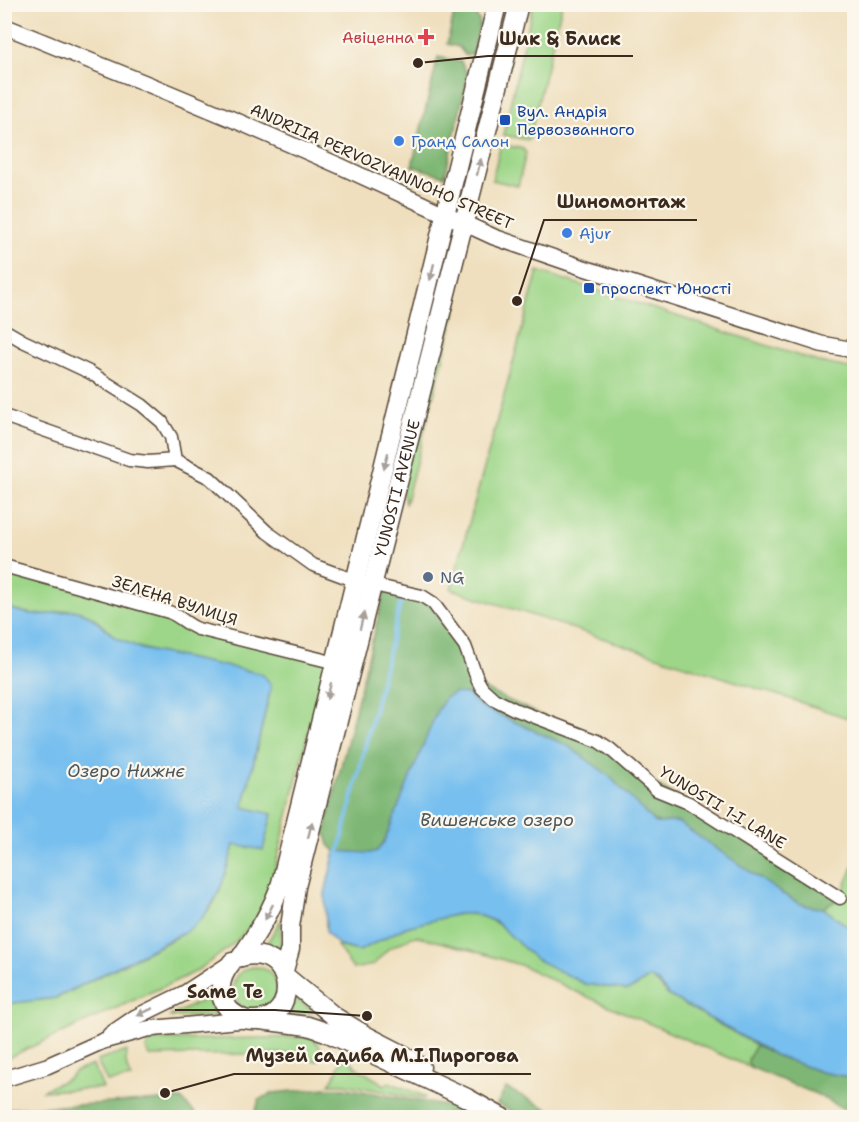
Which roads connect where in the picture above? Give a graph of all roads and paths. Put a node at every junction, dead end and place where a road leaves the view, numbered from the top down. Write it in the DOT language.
graph roads {
  1 [pos="497,4"];
  2 [pos="519,4"];
  3 [pos="4,26"];
  4 [pos="446,215"];
  5 [pos="464,224"];
  6 [pos="4,330"];
  7 [pos="855,350"];
  8 [pos="4,416"];
  9 [pos="175,460"];
  10 [pos="4,566"];
  11 [pos="363,583"];
  12 [pos="336,663"];
  13 [pos="840,898"];
  14 [pos="290,949"];
  15 [pos="237,959"];
  16 [pos="284,974"];
  17 [pos="324,1008"];
  18 [pos="252,1020"];
  19 [pos="103,1041"];
  20 [pos="4,1079"];
  21 [pos="467,1098"];
  22 [pos="503,1118"];
  1 -- 4 [label="main road, YUNOSTI AVENUE"];
  5 -- 2 [label="main road, YUNOSTI AVENUE, one-way"];
  3 -- 4 [label="street, ANDRIIA PERVOZVANNOHO STREET"];
  4 -- 5 [label="street, ANDRIIA PERVOZVANNOHO STREET"];
  4 -- 11 [label="main road, YUNOSTI AVENUE, one-way"];
  5 -- 7 [label="street, ANDRIIA PERVOZVANNOHO STREET"];
  5 -- 11 [label="main road, YUNOSTI AVENUE"];
  6 -- 9 [label="street"];
  8 -- 9 [label="street"];
  9 -- 11 [label="street, YUNOSTI 1-I LANE"];
  10 -- 12 [label="street, ЗЕЛЕНА ВУЛИЦЯ"];
  11 -- 12 [label="main road, YUNOSTI AVENUE"];
  11 -- 13 [label="street, YUNOSTI 1-I LANE"];
  14 -- 11 [label="main road, YUNOSTI AVENUE, one-way"];
  12 -- 15 [label="main road, YUNOSTI AVENUE, one-way"];
  14 -- 16 [label="main road, YUNOSTI AVENUE"];
  14 -- 17 [label="main road"];
  15 -- 16 [label="main road"];
  15 -- 18 [label="main road"];
  15 -- 19 [label="street, one-way"];
  16 -- 17 [label="main road"];
  16 -- 18 [label="main road"];
  17 -- 21 [label="main road"];
  18 -- 19 [label="street"];
  18 -- 21 [label="main road"];
  19 -- 20 [label="street"];
  21 -- 22 [label="main road"];
}
